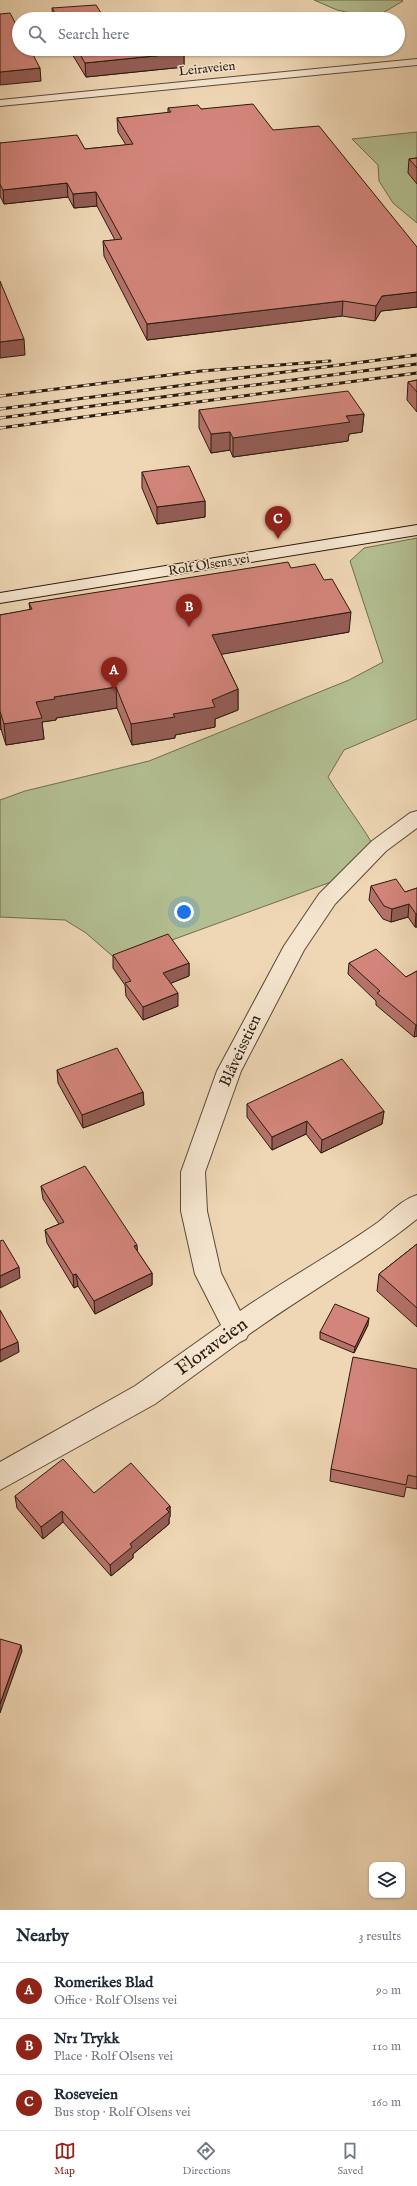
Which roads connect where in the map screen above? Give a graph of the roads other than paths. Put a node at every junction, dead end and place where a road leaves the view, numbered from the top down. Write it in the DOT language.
graph roads {
  1 [pos="417,62"];
  2 [pos="0,103"];
  3 [pos="417,530"];
  4 [pos="0,598"];
  5 [pos="417,818"];
  6 [pos="417,1205"];
  7 [pos="237,1331"];
  8 [pos="0,1477"];
  1 -- 2 [label="street, Leiraveien"];
  3 -- 4 [label="street, Rolf Olsens vei"];
  5 -- 7 [label="street, Blåveisstien"];
  6 -- 7 [label="street, Floraveien"];
  7 -- 8 [label="street, Floraveien"];
}
